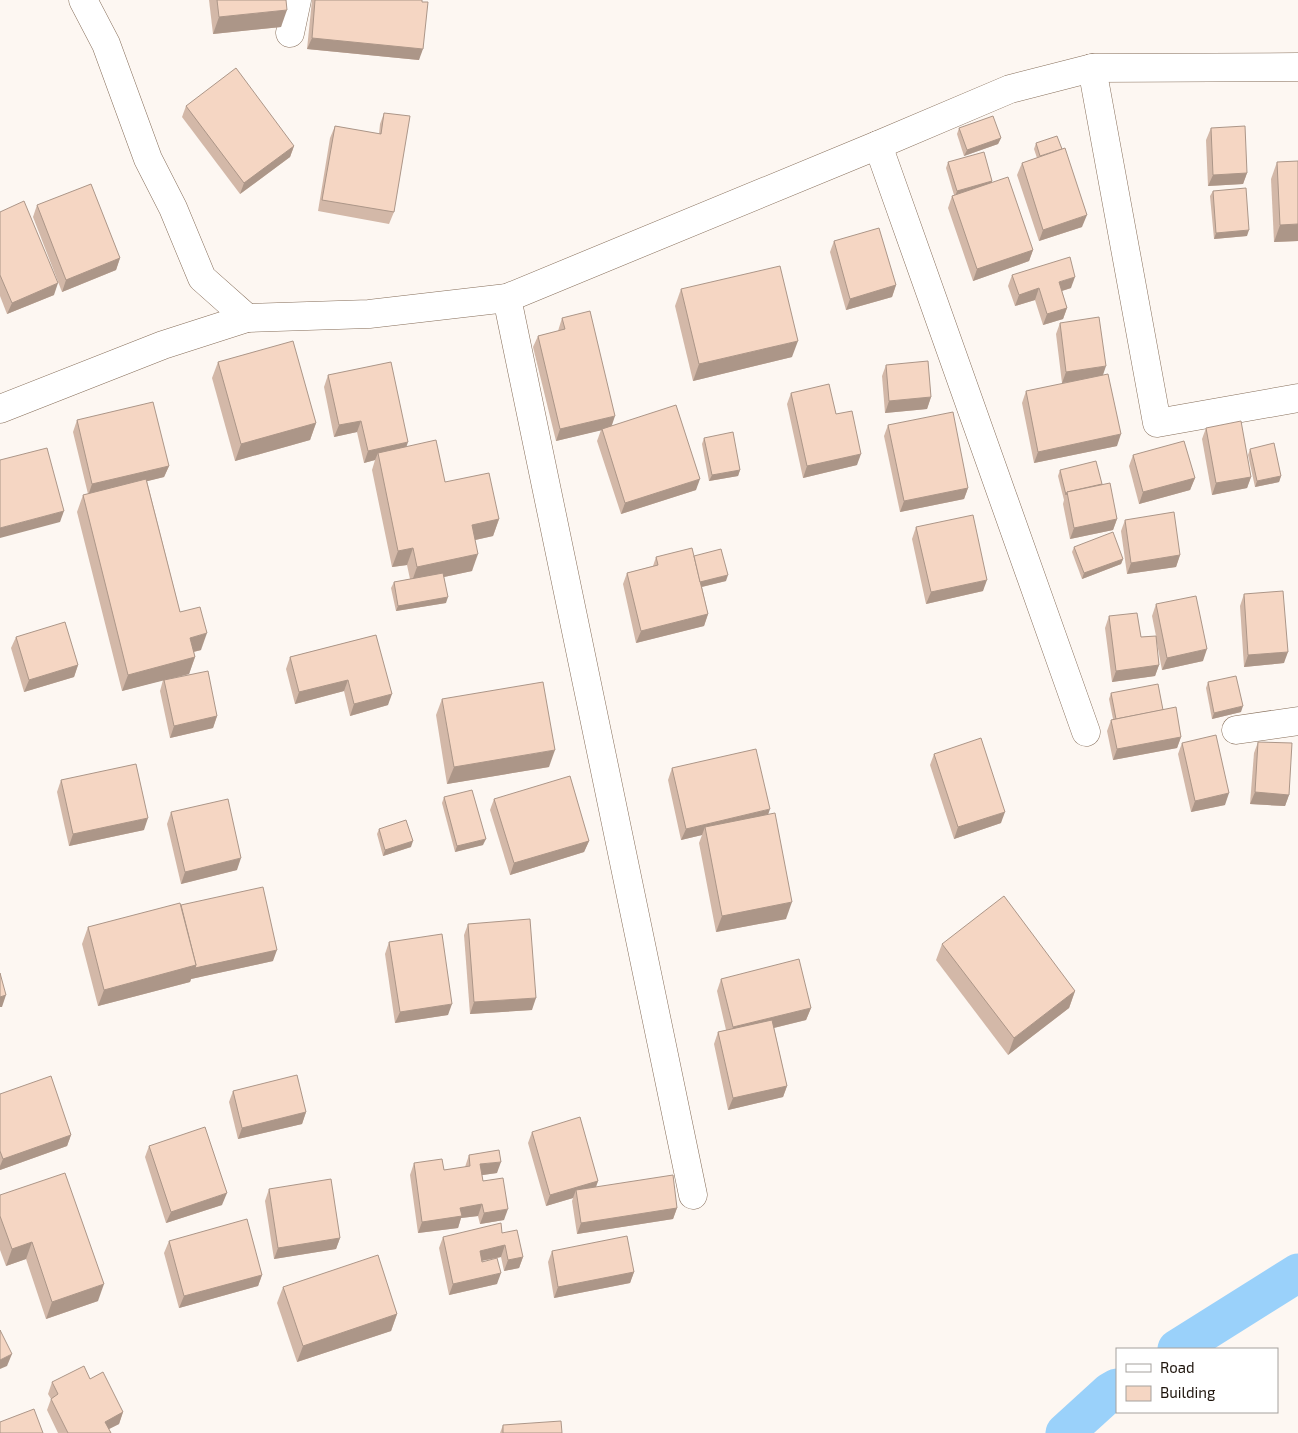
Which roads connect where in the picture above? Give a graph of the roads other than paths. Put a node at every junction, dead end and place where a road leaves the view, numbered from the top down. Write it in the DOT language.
graph roads {
  1 [pos="83,0"];
  2 [pos="296,0"];
  3 [pos="290,33"];
  4 [pos="1298,67"];
  5 [pos="1092,68"];
  6 [pos="878,145"];
  7 [pos="507,298"];
  8 [pos="247,318"];
  9 [pos="1298,398"];
  10 [pos="0,409"];
  11 [pos="1298,721"];
  12 [pos="1236,730"];
  13 [pos="1086,732"];
  14 [pos="693,1195"];
  1 -- 8 [label="street"];
  2 -- 3 [label="street"];
  4 -- 5 [label="street"];
  5 -- 6 [label="street"];
  5 -- 9 [label="street"];
  6 -- 7 [label="street"];
  6 -- 13 [label="street"];
  7 -- 8 [label="street"];
  7 -- 14 [label="street"];
  8 -- 10 [label="street"];
  11 -- 12 [label="street"];
}
